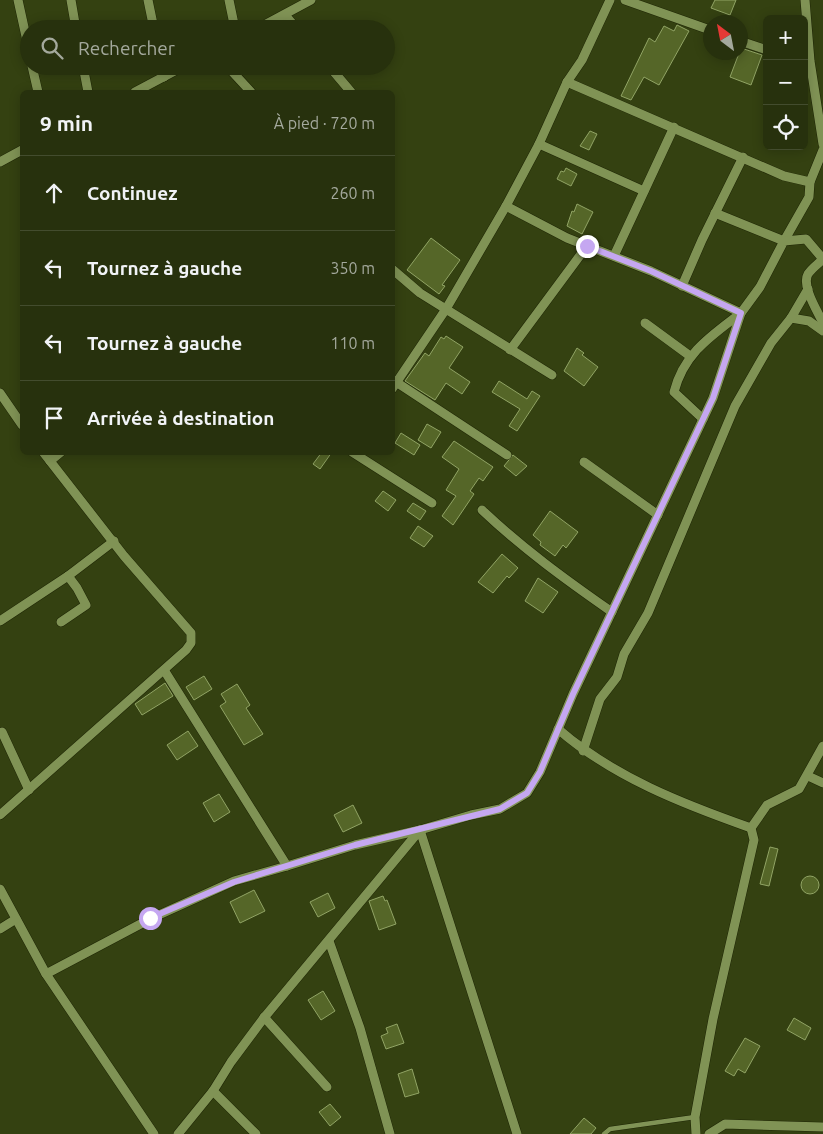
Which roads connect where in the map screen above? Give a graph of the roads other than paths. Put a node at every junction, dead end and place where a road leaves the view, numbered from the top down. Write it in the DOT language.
graph roads {
  1 [pos="18,0"];
  2 [pos="71,0"];
  3 [pos="148,0"];
  4 [pos="229,0"];
  5 [pos="311,0"];
  6 [pos="610,0"];
  7 [pos="625,0"];
  8 [pos="805,0"];
  9 [pos="285,15"];
  10 [pos="22,20"];
  11 [pos="74,20"];
  12 [pos="152,20"];
  13 [pos="233,20"];
  14 [pos="275,20"];
  15 [pos="289,20"];
  16 [pos="703,28"];
  17 [pos="748,44"];
  18 [pos="763,49"];
  19 [pos="807,60"];
  20 [pos="808,66"];
  21 [pos="34,75"];
  22 [pos="85,75"];
  23 [pos="168,75"];
  24 [pos="235,75"];
  25 [pos="337,75"];
  26 [pos="164,77"];
  27 [pos="568,82"];
  28 [pos="151,84"];
  29 [pos="38,90"];
  30 [pos="88,90"];
  31 [pos="139,90"];
  32 [pos="156,90"];
  33 [pos="249,90"];
  34 [pos="349,90"];
  35 [pos="819,93"];
  36 [pos="674,127"];
  37 [pos="822,131"];
  38 [pos="539,144"];
  39 [pos="823,144"];
  40 [pos="823,150"];
  41 [pos="20,151"];
  42 [pos="743,158"];
  43 [pos="0,162"];
  44 [pos="810,182"];
  45 [pos="644,192"];
  46 [pos="506,206"];
  47 [pos="715,214"];
  48 [pos="784,242"];
  49 [pos="587,246"];
  50 [pos="614,256"];
  51 [pos="823,259"];
  52 [pos="395,272"];
  53 [pos="682,286"];
  54 [pos="808,289"];
  55 [pos="446,309"];
  56 [pos="741,313"];
  57 [pos="791,318"];
  58 [pos="645,323"];
  59 [pos="823,323"];
  60 [pos="823,331"];
  61 [pos="510,350"];
  62 [pos="690,356"];
  63 [pos="552,374"];
  64 [pos="395,383"];
  65 [pos="395,385"];
  66 [pos="0,393"];
  67 [pos="703,419"];
  68 [pos="20,422"];
  69 [pos="45,455"];
  70 [pos="58,455"];
  71 [pos="357,455"];
  72 [pos="507,455"];
  73 [pos="50,461"];
  74 [pos="584,462"];
  75 [pos="432,503"];
  76 [pos="482,510"];
  77 [pos="658,515"];
  78 [pos="114,541"];
  79 [pos="68,576"];
  80 [pos="612,612"];
  81 [pos="0,621"];
  82 [pos="61,622"];
  83 [pos="164,670"];
  84 [pos="558,729"];
  85 [pos="2,732"];
  86 [pos="823,746"];
  87 [pos="583,751"];
  88 [pos="808,776"];
  89 [pos="823,783"];
  90 [pos="29,790"];
  91 [pos="0,815"];
  92 [pos="751,828"];
  93 [pos="420,830"];
  94 [pos="287,866"];
  95 [pos="0,889"];
  96 [pos="16,919"];
  97 [pos="0,929"];
  98 [pos="329,940"];
  99 [pos="46,974"];
  100 [pos="264,1017"];
  101 [pos="327,1087"];
  102 [pos="213,1091"];
  103 [pos="695,1118"];
  104 [pos="823,1127"];
  105 [pos="154,1134"];
  106 [pos="178,1134"];
  107 [pos="256,1134"];
  108 [pos="390,1134"];
  109 [pos="517,1134"];
  110 [pos="604,1134"];
  111 [pos="696,1134"];
  112 [pos="709,1134"];
  1 -- 10 [label="street"];
  2 -- 11 [label="street"];
  3 -- 12 [label="street"];
  4 -- 13 [label="street"];
  5 -- 9 [label="street"];
  6 -- 27 [label="street"];
  7 -- 16 [label="street"];
  8 -- 19 [label="street"];
  9 -- 14 [label="street"];
  9 -- 15 [label="street"];
  17 -- 18 [label="street"];
  20 -- 35 [label="street"];
  21 -- 29 [label="street"];
  22 -- 30 [label="street"];
  23 -- 26 [label="street"];
  24 -- 33 [label="street"];
  25 -- 34 [label="street"];
  26 -- 28 [label="street"];
  27 -- 36 [label="street"];
  27 -- 38 [label="street"];
  28 -- 31 [label="street"];
  28 -- 32 [label="street"];
  35 -- 37 [label="street"];
  36 -- 42 [label="street"];
  36 -- 45 [label="street"];
  37 -- 39 [label="street"];
  38 -- 45 [label="street"];
  38 -- 46 [label="street"];
  40 -- 44 [label="street"];
  41 -- 43 [label="street"];
  42 -- 44 [label="street"];
  42 -- 47 [label="street"];
  44 -- 48 [label="street"];
  45 -- 50 [label="street"];
  46 -- 49 [label="street"];
  46 -- 55 [label="street"];
  47 -- 48 [label="street"];
  47 -- 53 [label="street"];
  48 -- 51 [label="street"];
  48 -- 56 [label="street"];
  49 -- 50 [label="street"];
  49 -- 61 [label="street"];
  50 -- 53 [label="street"];
  51 -- 54 [label="street"];
  52 -- 55 [label="street"];
  53 -- 56 [label="street"];
  54 -- 57 [label="street"];
  54 -- 59 [label="street"];
  55 -- 61 [label="street"];
  55 -- 64 [label="street"];
  56 -- 62 [label="street"];
  56 -- 67 [label="street"];
  57 -- 60 [label="street"];
  57 -- 87 [label="street"];
  58 -- 62 [label="street"];
  61 -- 63 [label="street"];
  62 -- 67 [label="street"];
  65 -- 72 [label="street"];
  66 -- 68 [label="street"];
  67 -- 77 [label="street"];
  69 -- 73 [label="street"];
  70 -- 73 [label="street"];
  71 -- 75 [label="street"];
  73 -- 78 [label="street"];
  74 -- 77 [label="street"];
  76 -- 80 [label="street"];
  77 -- 80 [label="street"];
  78 -- 79 [label="street"];
  78 -- 83 [label="street"];
  79 -- 81 [label="street"];
  79 -- 82 [label="street"];
  80 -- 84 [label="street"];
  83 -- 90 [label="street"];
  83 -- 94 [label="street"];
  84 -- 87 [label="street"];
  84 -- 93 [label="street"];
  85 -- 90 [label="street"];
  86 -- 88 [label="street"];
  87 -- 92 [label="street"];
  88 -- 89 [label="street"];
  88 -- 92 [label="street"];
  90 -- 91 [label="street"];
  92 -- 103 [label="street"];
  93 -- 94 [label="street"];
  93 -- 98 [label="street"];
  93 -- 109 [label="street"];
  94 -- 99 [label="street"];
  95 -- 96 [label="street"];
  96 -- 97 [label="street"];
  96 -- 99 [label="street"];
  98 -- 100 [label="street"];
  98 -- 108 [label="street"];
  99 -- 105 [label="street"];
  100 -- 101 [label="street"];
  100 -- 102 [label="street"];
  102 -- 106 [label="street"];
  102 -- 107 [label="street"];
  103 -- 110 [label="lane"];
  103 -- 111 [label="street"];
  104 -- 112 [label="street"];
}
